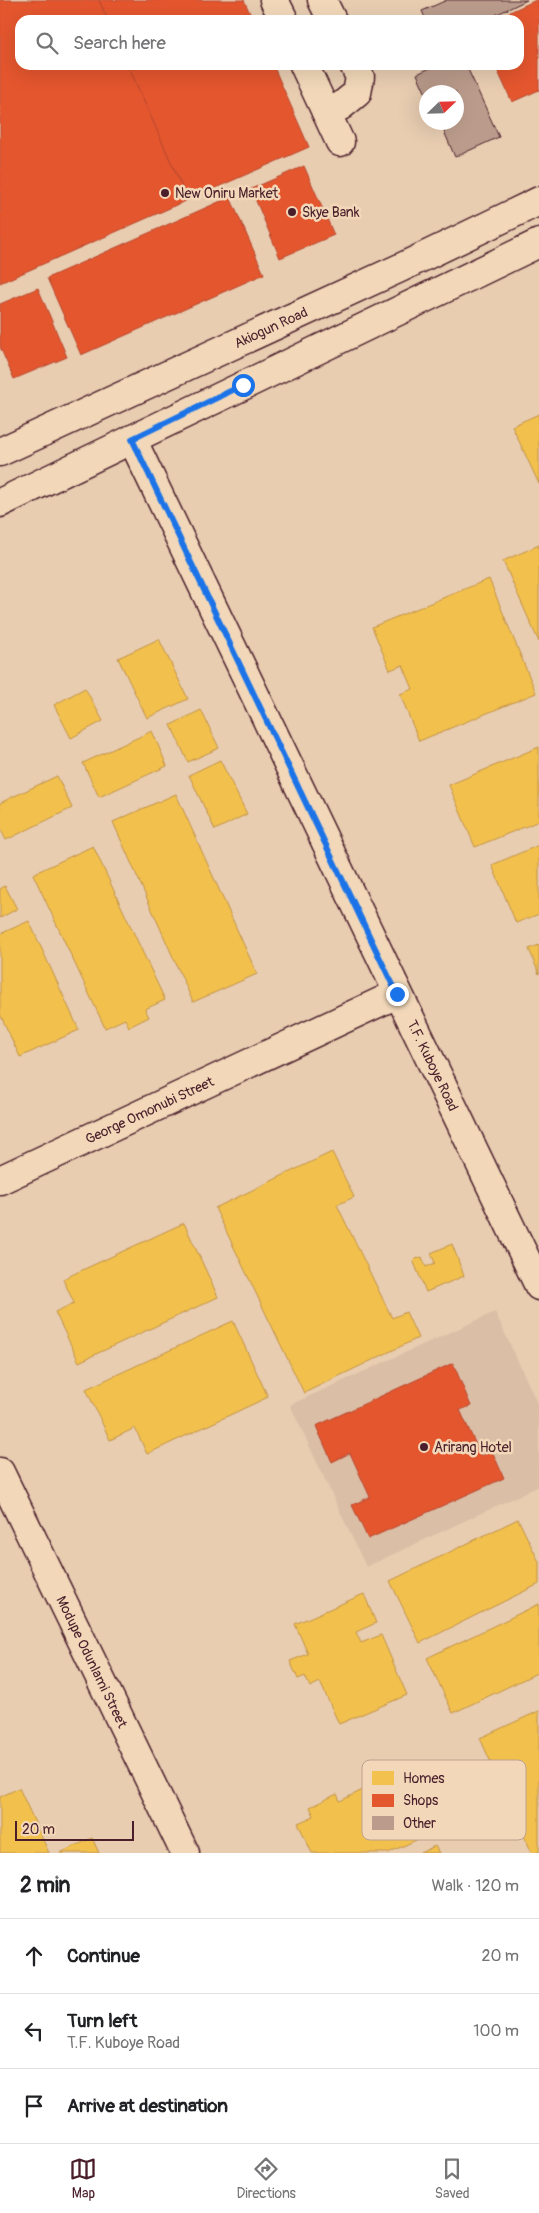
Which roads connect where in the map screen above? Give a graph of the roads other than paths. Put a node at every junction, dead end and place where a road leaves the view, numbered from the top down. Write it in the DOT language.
graph roads {
  1 [pos="274,0"];
  2 [pos="322,0"];
  3 [pos="282,15"];
  4 [pos="330,15"];
  5 [pos="306,70"];
  6 [pos="356,70"];
  7 [pos="326,112"];
  8 [pos="340,142"];
  9 [pos="539,201"];
  10 [pos="539,243"];
  11 [pos="132,439"];
  12 [pos="0,452"];
  13 [pos="0,503"];
  14 [pos="397,994"];
  15 [pos="0,1180"];
  16 [pos="539,1286"];
  17 [pos="0,1472"];
  18 [pos="186,1853"];
  1 -- 3 [label="street"];
  2 -- 4 [label="street"];
  5 -- 7 [label="street"];
  6 -- 7 [label="street"];
  7 -- 8 [label="street"];
  9 -- 12 [label="street, Akiogun Road"];
  10 -- 11 [label="street"];
  11 -- 13 [label="street"];
  11 -- 14 [label="street, T.F. Kuboye Road"];
  14 -- 15 [label="street, George Omonubi Street"];
  14 -- 16 [label="street, T.F. Kuboye Road"];
  17 -- 18 [label="street, Modupe Odunlami Street"];
}
